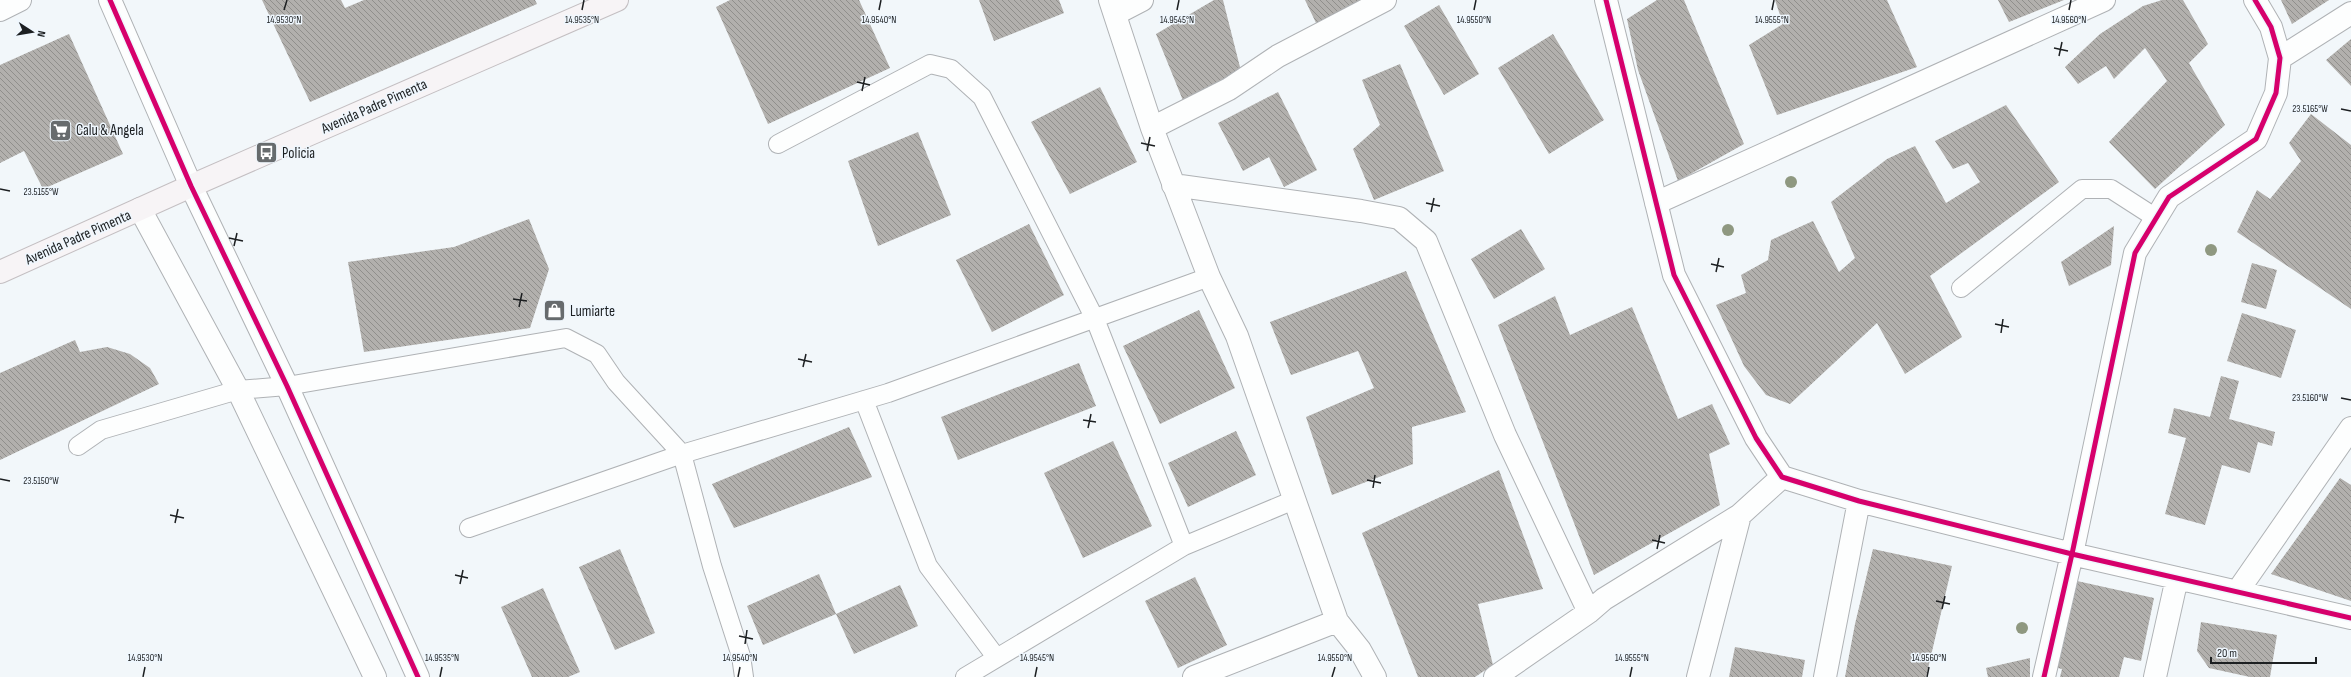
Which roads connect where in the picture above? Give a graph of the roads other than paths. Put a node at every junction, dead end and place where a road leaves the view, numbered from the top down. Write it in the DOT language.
graph roads {
  1 [pos="20,0"];
  2 [pos="111,0"];
  3 [pos="617,0"];
  4 [pos="1142,0"];
  5 [pos="1385,0"];
  6 [pos="2104,0"];
  7 [pos="2255,0"];
  8 [pos="1608,1"];
  9 [pos="1112,7"];
  10 [pos="0,10"];
  11 [pos="2351,13"];
  12 [pos="2280,58"];
  13 [pos="1152,128"];
  14 [pos="778,144"];
  15 [pos="1173,185"];
  16 [pos="191,186"];
  17 [pos="1656,203"];
  18 [pos="140,209"];
  19 [pos="2156,218"];
  20 [pos="0,272"];
  21 [pos="1209,277"];
  22 [pos="1961,288"];
  23 [pos="1095,319"];
  24 [pos="287,386"];
  25 [pos="238,390"];
  26 [pos="864,400"];
  27 [pos="2351,428"];
  28 [pos="78,446"];
  29 [pos="682,454"];
  30 [pos="1782,478"];
  31 [pos="1294,500"];
  32 [pos="1859,501"];
  33 [pos="1740,515"];
  34 [pos="469,528"];
  35 [pos="1184,546"];
  36 [pos="2072,554"];
  37 [pos="2178,578"];
  38 [pos="2237,592"];
  39 [pos="1589,612"];
  40 [pos="2351,618"];
  41 [pos="1337,621"];
  42 [pos="996,657"];
  43 [pos="374,677"];
  44 [pos="418,677"];
  45 [pos="744,677"];
  46 [pos="965,677"];
  47 [pos="1194,677"];
  48 [pos="1375,677"];
  49 [pos="1495,677"];
  50 [pos="1698,677"];
  51 [pos="1825,677"];
  52 [pos="2044,677"];
  53 [pos="2155,677"];
  1 -- 10 [label="street"];
  2 -- 16 [label="street"];
  3 -- 16 [label="main road, Avenida Padre Pimenta"];
  4 -- 9 [label="street"];
  5 -- 13 [label="street"];
  6 -- 17 [label="street"];
  7 -- 12 [label="street"];
  8 -- 17 [label="street"];
  9 -- 13 [label="street"];
  11 -- 12 [label="street"];
  12 -- 19 [label="street"];
  13 -- 15 [label="street"];
  14 -- 23 [label="lane"];
  15 -- 21 [label="street"];
  15 -- 39 [label="street"];
  16 -- 18 [label="main road, Avenida Padre Pimenta"];
  16 -- 24 [label="street"];
  17 -- 30 [label="street"];
  18 -- 20 [label="main road, Avenida Padre Pimenta"];
  18 -- 25 [label="street"];
  19 -- 22 [label="lane"];
  19 -- 36 [label="street"];
  21 -- 23 [label="lane"];
  21 -- 31 [label="street"];
  23 -- 26 [label="lane"];
  23 -- 35 [label="lane"];
  24 -- 25 [label="lane"];
  24 -- 29 [label="lane"];
  24 -- 44 [label="street"];
  25 -- 28 [label="lane"];
  25 -- 43 [label="street"];
  26 -- 29 [label="lane"];
  26 -- 42 [label="lane"];
  27 -- 38 [label="street"];
  29 -- 34 [label="lane"];
  29 -- 45 [label="lane"];
  30 -- 32 [label="street"];
  30 -- 33 [label="street"];
  31 -- 35 [label="lane"];
  31 -- 41 [label="street"];
  32 -- 36 [label="street"];
  32 -- 51 [label="street"];
  33 -- 39 [label="street"];
  33 -- 50 [label="street"];
  35 -- 42 [label="lane"];
  36 -- 37 [label="street"];
  36 -- 52 [label="street"];
  37 -- 38 [label="street"];
  37 -- 53 [label="street"];
  38 -- 40 [label="street"];
  39 -- 49 [label="street"];
  41 -- 47 [label="street"];
  41 -- 48 [label="street"];
  42 -- 46 [label="lane"];
}
